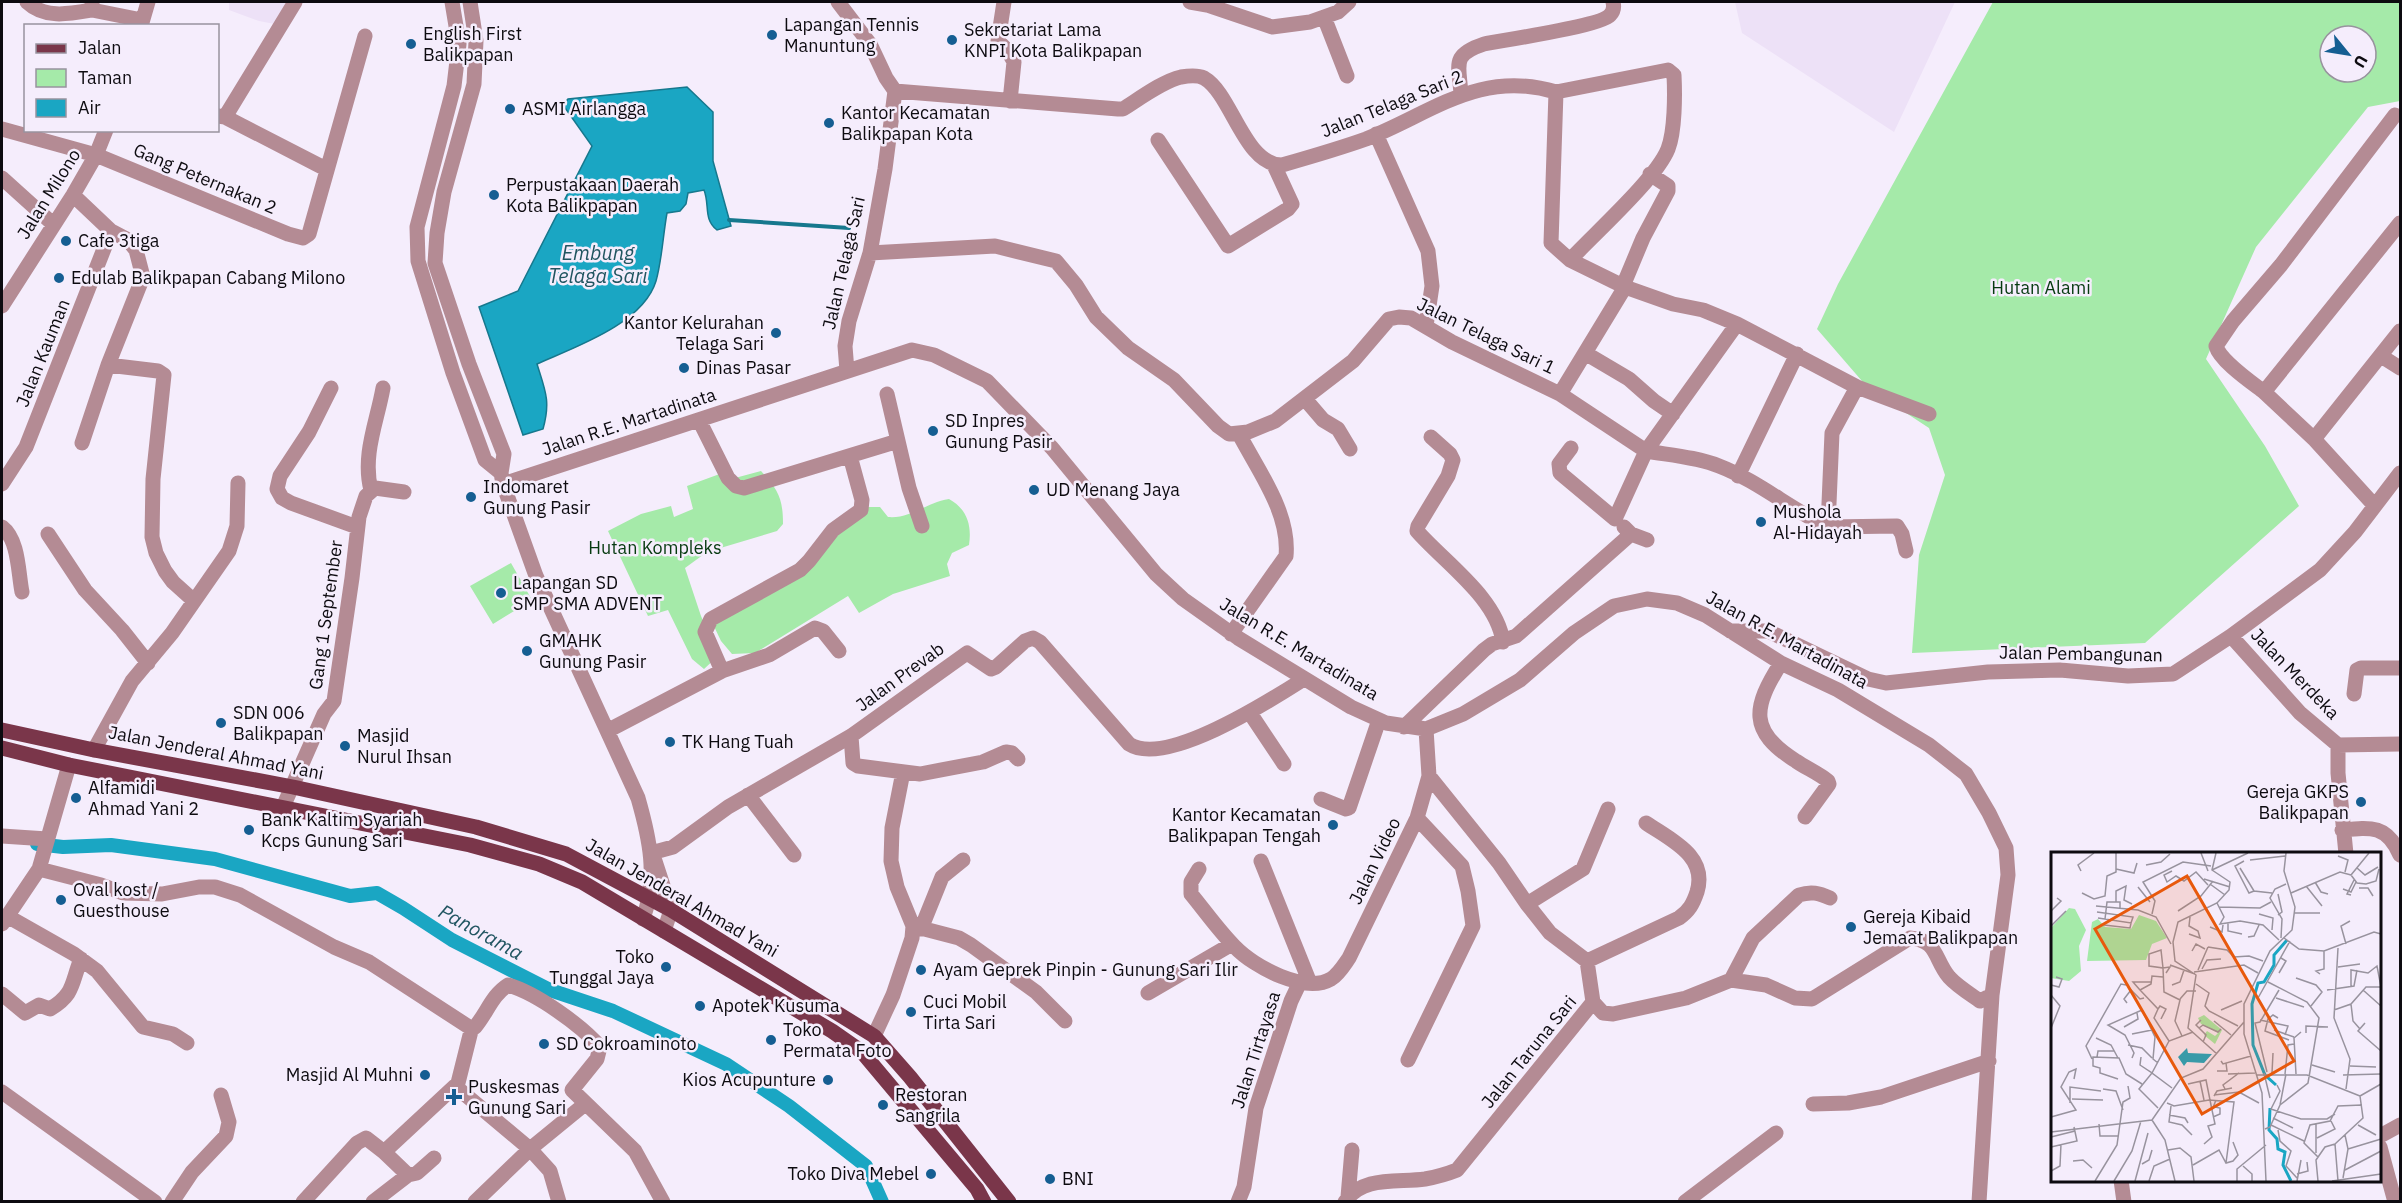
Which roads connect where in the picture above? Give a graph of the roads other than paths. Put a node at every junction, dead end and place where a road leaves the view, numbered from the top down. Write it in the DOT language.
graph roads {
  1 [pos="27,2"];
  2 [pos="148,2"];
  3 [pos="295,2"];
  4 [pos="452,2"];
  5 [pos="470,2"];
  6 [pos="838,2"];
  7 [pos="1004,2"];
  8 [pos="1190,2"];
  9 [pos="1349,2"];
  10 [pos="1613,2"];
  11 [pos="92,6"];
  12 [pos="1324,17"];
  13 [pos="141,23"];
  14 [pos="365,36"];
  15 [pos="1347,76"];
  16 [pos="895,91"];
  17 [pos="1557,92"];
  18 [pos="1461,94"];
  19 [pos="1010,101"];
  20 [pos="2395,115"];
  21 [pos="221,116"];
  22 [pos="2,129"];
  23 [pos="105,132"];
  24 [pos="1376,134"];
  25 [pos="1158,140"];
  26 [pos="96,155"];
  27 [pos="1274,165"];
  28 [pos="326,169"];
  29 [pos="1650,174"];
  30 [pos="2,178"];
  31 [pos="73,195"];
  32 [pos="2400,223"];
  33 [pos="53,224"];
  34 [pos="111,231"];
  35 [pos="870,253"];
  36 [pos="1570,260"];
  37 [pos="1624,287"];
  38 [pos="2,306"];
  39 [pos="1737,324"];
  40 [pos="1426,326"];
  41 [pos="2400,331"];
  42 [pos="1585,353"];
  43 [pos="1797,354"];
  44 [pos="2381,356"];
  45 [pos="108,365"];
  46 [pos="2400,368"];
  47 [pos="847,371"];
  48 [pos="1857,387"];
  49 [pos="331,388"];
  50 [pos="383,388"];
  51 [pos="2264,392"];
  52 [pos="887,393"];
  53 [pos="1560,394"];
  54 [pos="1305,399"];
  55 [pos="1674,414"];
  56 [pos="1929,414"];
  57 [pos="699,420"];
  58 [pos="1239,435"];
  59 [pos="1431,437"];
  60 [pos="2314,439"];
  61 [pos="898,441"];
  62 [pos="82,443"];
  63 [pos="1571,448"];
  64 [pos="1350,449"];
  65 [pos="1646,451"];
  66 [pos="849,456"];
  67 [pos="2400,473"];
  68 [pos="1738,476"];
  69 [pos="502,479"];
  70 [pos="237,483"];
  71 [pos="2,484"];
  72 [pos="371,490"];
  73 [pos="404,492"];
  74 [pos="2374,505"];
  75 [pos="1615,519"];
  76 [pos="357,526"];
  77 [pos="922,526"];
  78 [pos="2,527"];
  79 [pos="1828,527"];
  80 [pos="48,534"];
  81 [pos="1631,534"];
  82 [pos="1647,540"];
  83 [pos="1906,551"];
  84 [pos="22,592"];
  85 [pos="193,600"];
  86 [pos="1731,632"];
  87 [pos="1231,634"];
  88 [pos="2231,636"];
  89 [pos="1503,642"];
  90 [pos="839,651"];
  91 [pos="148,663"];
  92 [pos="1781,663"];
  93 [pos="2400,668"];
  94 [pos="722,671"];
  95 [pos="1304,679"];
  96 [pos="2354,694"];
  97 [pos="1250,713"];
  98 [pos="1379,720"];
  99 [pos="1404,727"];
  100 [pos="1426,729"];
  101 [pos="2,730"];
  102 [pos="609,730"];
  103 [pos="851,736"];
  104 [pos="2400,744"];
  105 [pos="2338,745"];
  106 [pos="2,748"];
  107 [pos="94,750"];
  108 [pos="1018,759"];
  109 [pos="1284,764"];
  110 [pos="69,765"];
  111 [pos="903,772"];
  112 [pos="1430,776"];
  113 [pos="292,787"];
  114 [pos="748,795"];
  115 [pos="1321,799"];
  116 [pos="283,807"];
  117 [pos="1608,809"];
  118 [pos="1804,817"];
  119 [pos="1417,818"];
  120 [pos="1646,822"];
  121 [pos="2342,830"];
  122 [pos="2,836"];
  123 [pos="2399,848"];
  124 [pos="43,852"];
  125 [pos="2346,852"];
  126 [pos="651,853"];
  127 [pos="794,855"];
  128 [pos="963,860"];
  129 [pos="1262,861"];
  130 [pos="1199,869"];
  131 [pos="1830,898"];
  132 [pos="650,899"];
  133 [pos="1527,904"];
  134 [pos="671,910"];
  135 [pos="643,919"];
  136 [pos="4,920"];
  137 [pos="917,928"];
  138 [pos="664,931"];
  139 [pos="1232,944"];
  140 [pos="81,959"];
  141 [pos="1587,961"];
  142 [pos="1731,980"];
  143 [pos="1305,983"];
  144 [pos="1148,993"];
  145 [pos="2,994"];
  146 [pos="1992,995"];
  147 [pos="1593,1002"];
  148 [pos="1065,1021"];
  149 [pos="472,1027"];
  150 [pos="874,1036"];
  151 [pos="187,1043"];
  152 [pos="1408,1060"];
  153 [pos="1989,1061"];
  154 [pos="457,1087"];
  155 [pos="2,1092"];
  156 [pos="221,1095"];
  157 [pos="585,1104"];
  158 [pos="1813,1104"];
  159 [pos="2400,1125"];
  160 [pos="1776,1133"];
  161 [pos="2381,1135"];
  162 [pos="530,1149"];
  163 [pos="1352,1150"];
  164 [pos="384,1152"];
  165 [pos="2381,1154"];
  166 [pos="434,1158"];
  167 [pos="408,1175"];
  168 [pos="2121,1182"];
  169 [pos="1347,1199"];
  170 [pos="155,1202"];
  171 [pos="172,1202"];
  172 [pos="303,1202"];
  173 [pos="373,1202"];
  174 [pos="475,1202"];
  175 [pos="559,1202"];
  176 [pos="663,1202"];
  177 [pos="984,1202"];
  178 [pos="1009,1202"];
  179 [pos="1238,1202"];
  180 [pos="1685,1202"];
  181 [pos="1978,1202"];
  182 [pos="2124,1202"];
  183 [pos="2395,1202"];
  1 -- 11 [label="street"];
  2 -- 13 [label="street"];
  3 -- 21 [label="street"];
  4 -- 69 [label="street"];
  5 -- 69 [label="street"];
  6 -- 16 [label="street"];
  7 -- 19 [label="street"];
  8 -- 12 [label="street"];
  9 -- 12 [label="street"];
  10 -- 18 [label="street"];
  11 -- 13 [label="street"];
  12 -- 15 [label="street"];
  14 -- 28 [label="street"];
  16 -- 19 [label="street"];
  16 -- 35 [label="street, Jalan Telaga Sari"];
  17 -- 18 [label="street, Jalan Telaga Sari 2"];
  17 -- 29 [label="street"];
  17 -- 36 [label="street"];
  18 -- 24 [label="street, Jalan Telaga Sari 2"];
  19 -- 27 [label="street"];
  20 -- 51 [label="street"];
  21 -- 28 [label="street"];
  22 -- 26 [label="street, Gang Peternakan 2"];
  23 -- 26 [label="street, Jalan Milono"];
  24 -- 27 [label="street, Jalan Telaga Sari 2"];
  24 -- 40 [label="street"];
  25 -- 27 [label="street"];
  26 -- 28 [label="street, Gang Peternakan 2"];
  26 -- 31 [label="street, Jalan Milono"];
  29 -- 36 [label="street"];
  29 -- 37 [label="street"];
  30 -- 33 [label="street"];
  31 -- 33 [label="street, Jalan Milono"];
  31 -- 34 [label="street"];
  32 -- 51 [label="street"];
  33 -- 38 [label="street, Jalan Milono"];
  34 -- 45 [label="street"];
  34 -- 71 [label="street, Jalan Kauman"];
  35 -- 47 [label="street, Jalan Telaga Sari"];
  35 -- 58 [label="street"];
  36 -- 37 [label="street"];
  37 -- 39 [label="street"];
  37 -- 42 [label="street"];
  39 -- 43 [label="street"];
  39 -- 55 [label="street"];
  40 -- 53 [label="street, Jalan Telaga Sari 1"];
  40 -- 54 [label="street, Jalan Telaga Sari 1"];
  41 -- 44 [label="street"];
  42 -- 53 [label="street"];
  42 -- 55 [label="street"];
  43 -- 48 [label="street"];
  43 -- 68 [label="street"];
  44 -- 46 [label="street"];
  44 -- 60 [label="street"];
  45 -- 62 [label="street"];
  45 -- 85 [label="street"];
  47 -- 57 [label="street, Jalan R.E. Martadinata"];
  47 -- 87 [label="street, Jalan R.E. Martadinata"];
  48 -- 56 [label="street"];
  48 -- 79 [label="street"];
  49 -- 76 [label="street"];
  50 -- 72 [label="street"];
  51 -- 60 [label="street"];
  52 -- 61 [label="street"];
  53 -- 65 [label="street, Jalan Telaga Sari 1"];
  54 -- 58 [label="street, Jalan Telaga Sari 1"];
  54 -- 64 [label="street"];
  55 -- 65 [label="street"];
  57 -- 66 [label="street"];
  57 -- 69 [label="street, Jalan R.E. Martadinata"];
  58 -- 87 [label="street"];
  59 -- 89 [label="street"];
  60 -- 74 [label="street"];
  61 -- 66 [label="street"];
  61 -- 77 [label="street"];
  63 -- 75 [label="street"];
  65 -- 68 [label="street, Jalan Telaga Sari 1"];
  65 -- 75 [label="street"];
  66 -- 94 [label="street"];
  67 -- 74 [label="street, Jalan Pembangunan"];
  68 -- 79 [label="street, Jalan Telaga Sari 1"];
  69 -- 102 [label="street"];
  70 -- 85 [label="street"];
  72 -- 73 [label="street"];
  72 -- 76 [label="street, Gang 1 September"];
  74 -- 88 [label="street, Jalan Pembangunan"];
  75 -- 81 [label="street"];
  76 -- 113 [label="street, Gang 1 September"];
  78 -- 84 [label="street"];
  79 -- 83 [label="street"];
  80 -- 91 [label="street"];
  81 -- 82 [label="street"];
  81 -- 89 [label="street"];
  85 -- 91 [label="street"];
  86 -- 88 [label="street, Jalan Pembangunan"];
  86 -- 92 [label="street, Jalan R.E. Martadinata"];
  86 -- 100 [label="street, Jalan R.E. Martadinata"];
  87 -- 95 [label="street, Jalan R.E. Martadinata"];
  88 -- 105 [label="street, Jalan Merdeka"];
  89 -- 99 [label="street"];
  90 -- 94 [label="street"];
  91 -- 107 [label="street"];
  92 -- 118 [label="street"];
  92 -- 146 [label="street, Jalan R.E. Martadinata"];
  93 -- 96 [label="street"];
  94 -- 102 [label="street"];
  95 -- 97 [label="street, Jalan Prevab"];
  95 -- 98 [label="street, Jalan R.E. Martadinata"];
  97 -- 103 [label="street, Jalan Prevab"];
  97 -- 109 [label="street"];
  98 -- 99 [label="street, Jalan R.E. Martadinata"];
  98 -- 115 [label="street"];
  99 -- 100 [label="street, Jalan R.E. Martadinata"];
  100 -- 112 [label="street, Jalan Video"];
  101 -- 107 [label="main road, Jalan Jenderal Ahmad Yani"];
  102 -- 126 [label="street"];
  103 -- 111 [label="street"];
  103 -- 114 [label="street, Jalan Prevab"];
  104 -- 105 [label="street, Jalan Merdeka"];
  105 -- 121 [label="street"];
  106 -- 110 [label="main road, Jalan Jenderal Ahmad Yani"];
  107 -- 113 [label="main road, Jalan Jenderal Ahmad Yani"];
  108 -- 111 [label="street"];
  110 -- 116 [label="main road, Jalan Jenderal Ahmad Yani"];
  110 -- 124 [label="street"];
  111 -- 137 [label="street"];
  112 -- 119 [label="street, Jalan Video"];
  112 -- 133 [label="street"];
  113 -- 116 [label="street, Gang 1 September"];
  113 -- 132 [label="main road, Jalan Jenderal Ahmad Yani"];
  114 -- 126 [label="street, Jalan Prevab"];
  114 -- 127 [label="street"];
  116 -- 135 [label="main road, Jalan Jenderal Ahmad Yani"];
  117 -- 133 [label="street"];
  119 -- 143 [label="street, Jalan Video"];
  119 -- 152 [label="street"];
  120 -- 141 [label="street"];
  121 -- 123 [label="street"];
  121 -- 125 [label="street"];
  122 -- 124 [label="street"];
  124 -- 136 [label="street"];
  124 -- 149 [label="street"];
  126 -- 132 [label="street"];
  126 -- 134 [label="street"];
  128 -- 137 [label="street"];
  129 -- 143 [label="street"];
  130 -- 139 [label="street"];
  131 -- 142 [label="street"];
  132 -- 134 [label="main road, Jalan Jenderal Ahmad Yani"];
  132 -- 135 [label="street"];
  133 -- 141 [label="street"];
  134 -- 138 [label="street"];
  134 -- 150 [label="main road, Jalan Jenderal Ahmad Yani"];
  135 -- 138 [label="main road, Jalan Jenderal Ahmad Yani"];
  136 -- 140 [label="street"];
  137 -- 148 [label="street"];
  137 -- 150 [label="street"];
  138 -- 177 [label="main road, Jalan Jenderal Ahmad Yani"];
  139 -- 143 [label="street"];
  139 -- 144 [label="street"];
  140 -- 145 [label="street"];
  140 -- 151 [label="street"];
  141 -- 147 [label="street, Jalan Taruna Sari"];
  142 -- 146 [label="street"];
  142 -- 147 [label="street"];
  143 -- 179 [label="street, Jalan Tirtayasa"];
  146 -- 153 [label="street, Jalan R.E. Martadinata"];
  147 -- 169 [label="street, Jalan Taruna Sari"];
  149 -- 154 [label="street"];
  149 -- 157 [label="street"];
  150 -- 178 [label="main road, Jalan Jenderal Ahmad Yani"];
  153 -- 158 [label="street"];
  153 -- 181 [label="street, Jalan R.E. Martadinata"];
  154 -- 162 [label="street"];
  154 -- 164 [label="street"];
  155 -- 170 [label="street"];
  156 -- 171 [label="street"];
  157 -- 162 [label="street"];
  157 -- 176 [label="street"];
  159 -- 161 [label="street"];
  160 -- 180 [label="street"];
  162 -- 174 [label="street"];
  162 -- 175 [label="street"];
  163 -- 169 [label="street"];
  164 -- 167 [label="street"];
  164 -- 172 [label="street"];
  165 -- 183 [label="street"];
  166 -- 167 [label="street"];
  167 -- 173 [label="street"];
  168 -- 182 [label="street"];
}
